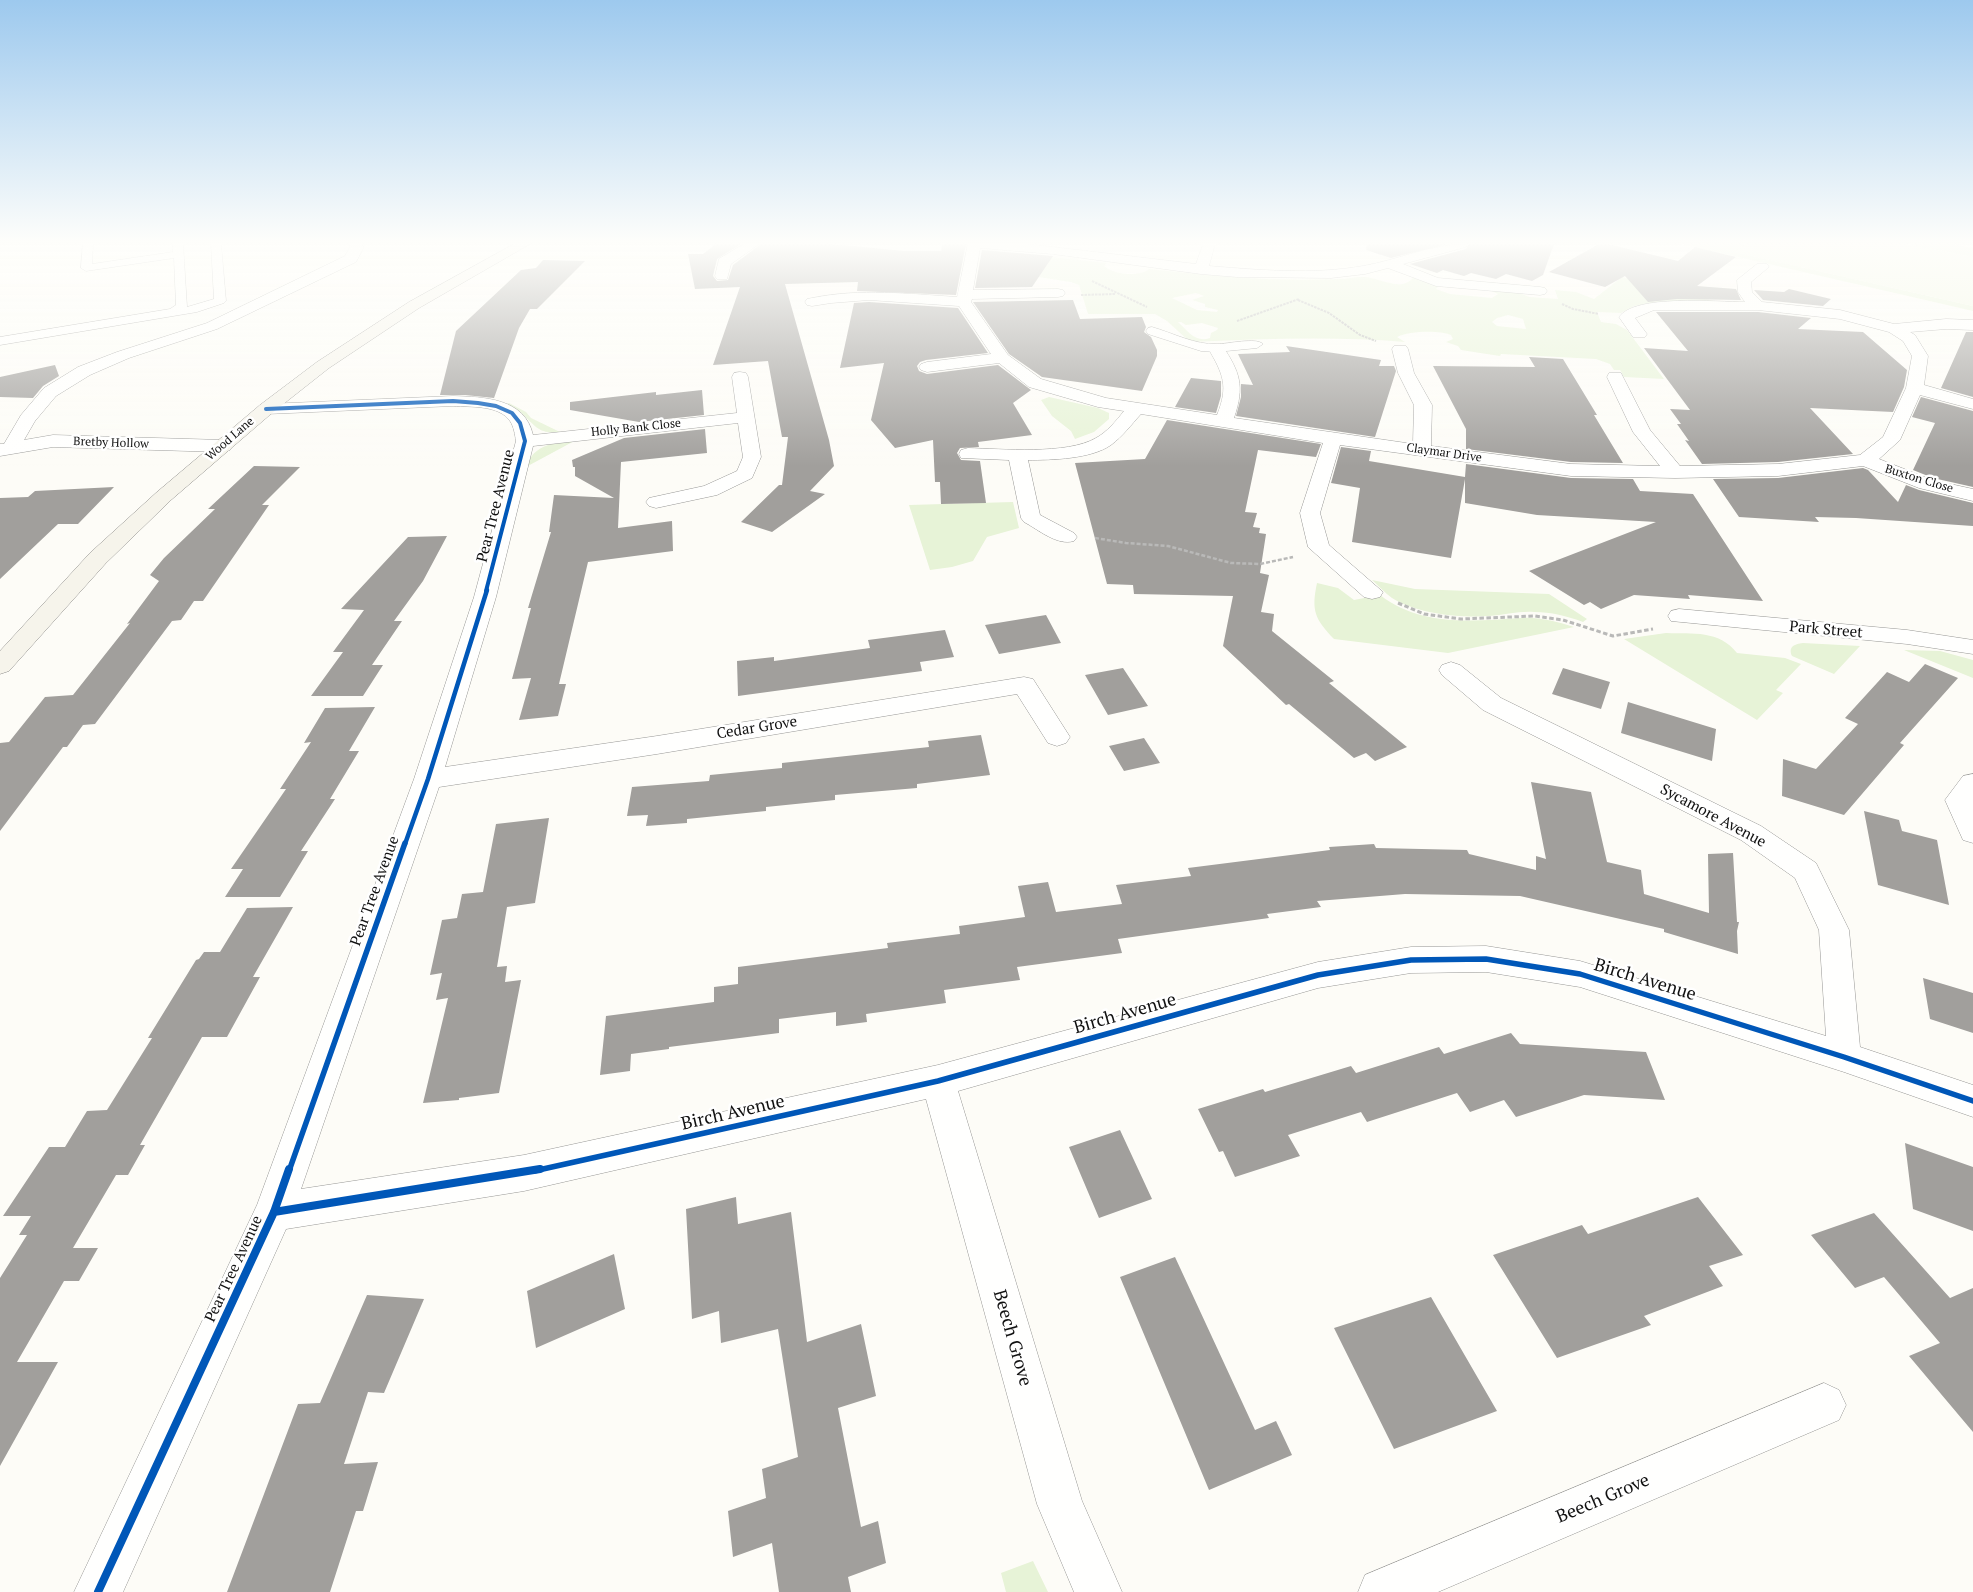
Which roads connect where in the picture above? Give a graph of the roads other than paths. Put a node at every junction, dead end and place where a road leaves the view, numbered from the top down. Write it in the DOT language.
graph roads {
  1 [pos="136,318"];
  2 [pos="228,318"];
  3 [pos="394,318"];
  4 [pos="978,318"];
  5 [pos="1628,318"];
  6 [pos="1855,318"];
  7 [pos="1973,325"];
  8 [pos="1894,329"];
  9 [pos="1152,331"];
  10 [pos="1639,334"];
  11 [pos="0,341"];
  12 [pos="1257,344"];
  13 [pos="1223,348"];
  14 [pos="1400,349"];
  15 [pos="1002,358"];
  16 [pos="927,368"];
  17 [pos="740,377"];
  18 [pos="1615,377"];
  19 [pos="1915,388"];
  20 [pos="1973,404"];
  21 [pos="1137,408"];
  22 [pos="266,409"];
  23 [pos="747,416"];
  24 [pos="1224,422"];
  25 [pos="1333,439"];
  26 [pos="525,441"];
  27 [pos="223,446"];
  28 [pos="6,448"];
  29 [pos="1422,450"];
  30 [pos="968,454"];
  31 [pos="1017,455"];
  32 [pos="1865,460"];
  33 [pos="1675,472"];
  34 [pos="1973,495"];
  35 [pos="656,502"];
  36 [pos="1068,537"];
  37 [pos="1372,592"];
  38 [pos="1679,616"];
  39 [pos="1973,647"];
  40 [pos="0,666"];
  41 [pos="1451,670"];
  42 [pos="1057,737"];
  43 [pos="428,779"];
  44 [pos="1973,783"];
  45 [pos="1973,833"];
  46 [pos="1844,1057"];
  47 [pos="938,1081"];
  48 [pos="1973,1101"];
  49 [pos="274,1212"];
  50 [pos="1824,1406"];
  51 [pos="98,1592"];
  52 [pos="1098,1592"];
  53 [pos="1382,1592"];
  1 -- 11 [label="lane"];
  2 -- 28 [label="street"];
  3 -- 22 [label="street, Wood Lane"];
  4 -- 15 [label="street, Claymar Drive"];
  5 -- 10 [label="street"];
  6 -- 8 [label="street"];
  7 -- 8 [label="street"];
  8 -- 19 [label="street"];
  9 -- 13 [label="lane"];
  12 -- 13 [label="lane"];
  13 -- 24 [label="street"];
  14 -- 29 [label="street"];
  15 -- 16 [label="street"];
  15 -- 21 [label="street, Claymar Drive"];
  17 -- 23 [label="street"];
  18 -- 33 [label="street"];
  19 -- 20 [label="street"];
  19 -- 32 [label="street"];
  21 -- 24 [label="street, Claymar Drive"];
  21 -- 31 [label="street"];
  22 -- 26 [label="street, Pear Tree Avenue"];
  22 -- 27 [label="street, Wood Lane"];
  23 -- 26 [label="street, Holly Bank Close"];
  23 -- 35 [label="street"];
  24 -- 25 [label="street, Claymar Drive"];
  25 -- 29 [label="street, Claymar Drive"];
  25 -- 37 [label="street"];
  26 -- 43 [label="street, Pear Tree Avenue"];
  27 -- 28 [label="street, Bretby Hollow"];
  27 -- 40 [label="street, Wood Lane"];
  29 -- 33 [label="street, Claymar Drive"];
  30 -- 31 [label="street"];
  31 -- 36 [label="street"];
  32 -- 33 [label="street, Claymar Drive"];
  32 -- 34 [label="street, Buxton Close"];
  38 -- 39 [label="street, Park Street"];
  41 -- 46 [label="street, Sycamore Avenue"];
  42 -- 43 [label="street, Cedar Grove"];
  43 -- 49 [label="street, Pear Tree Avenue"];
  44 -- 45 [label="street"];
  46 -- 47 [label="street, Birch Avenue"];
  46 -- 48 [label="street, Birch Avenue"];
  47 -- 49 [label="street, Birch Avenue"];
  47 -- 52 [label="street, Beech Grove"];
  49 -- 51 [label="street, Pear Tree Avenue"];
  50 -- 53 [label="street, Beech Grove"];
}
